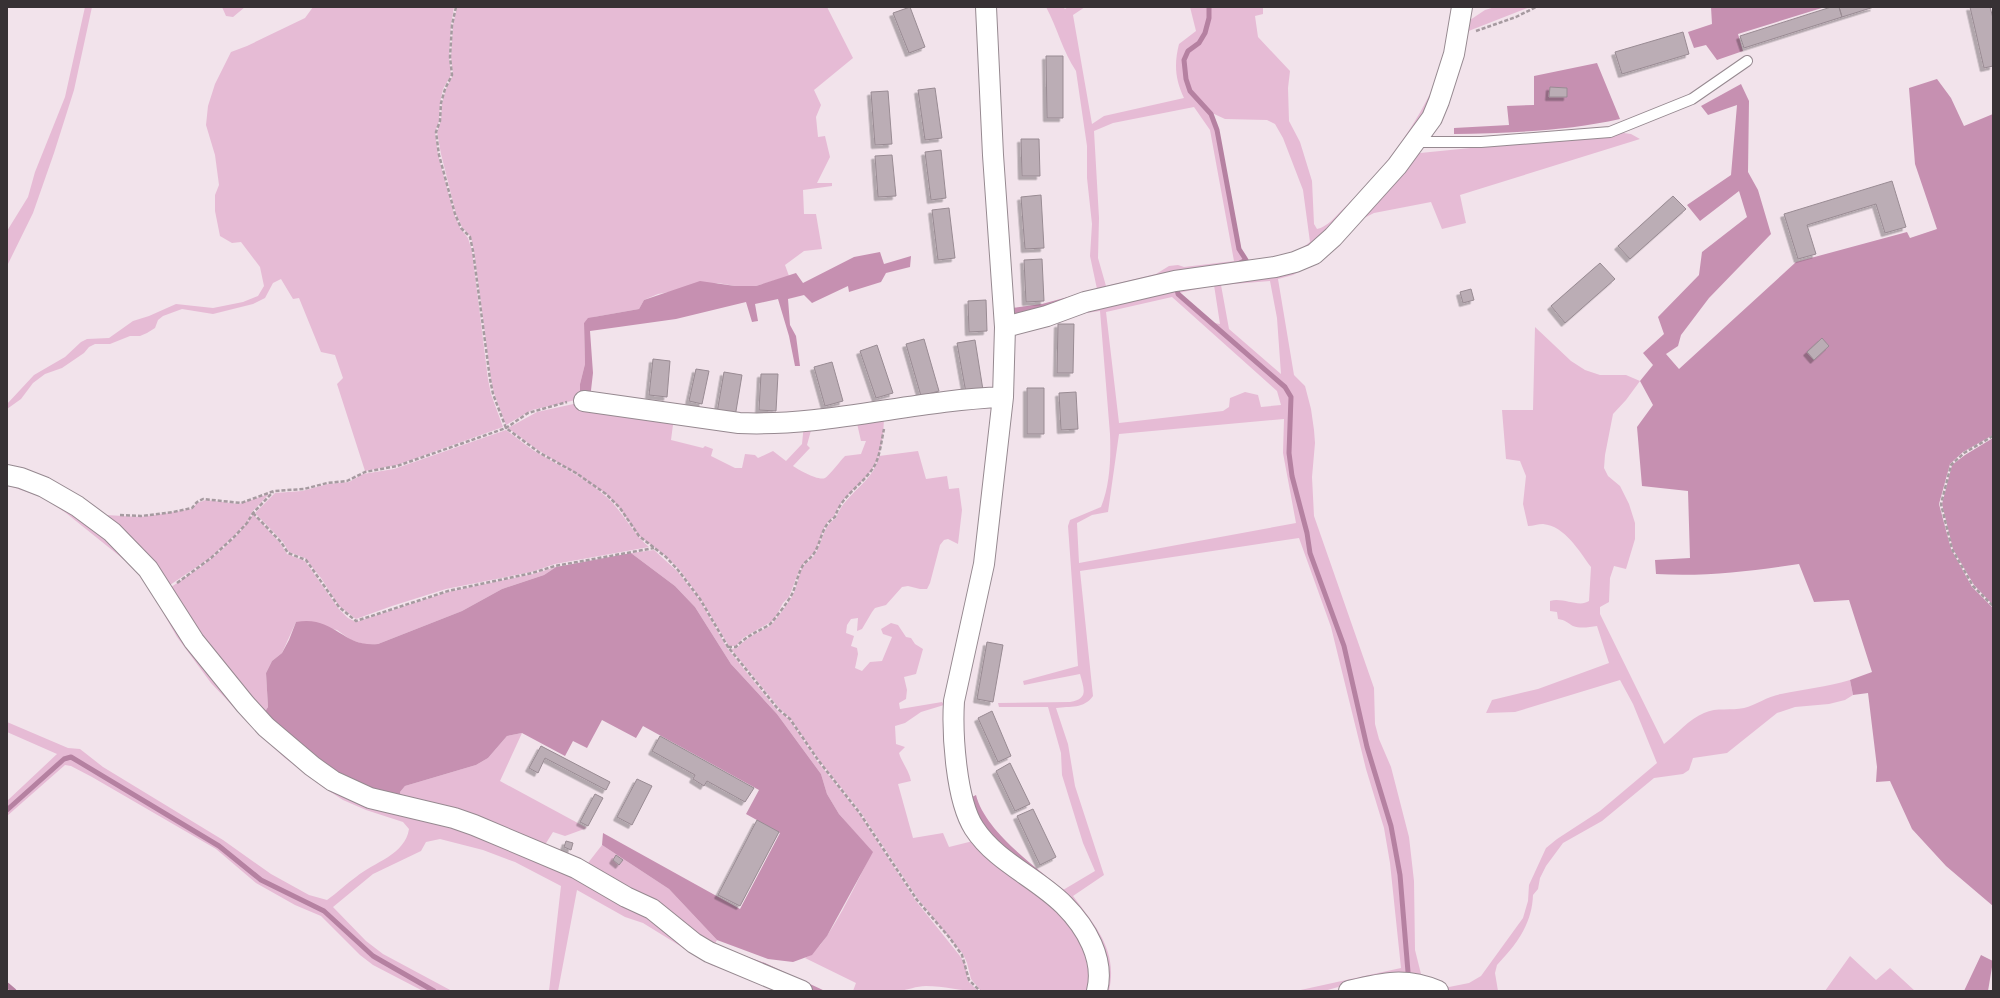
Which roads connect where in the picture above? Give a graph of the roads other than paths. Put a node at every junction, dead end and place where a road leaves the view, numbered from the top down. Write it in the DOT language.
graph roads {
  1 [pos="986,7"];
  2 [pos="1462,7"];
  3 [pos="1747,61"];
  4 [pos="1415,142"];
  5 [pos="1005,327"];
  6 [pos="1003,397"];
  7 [pos="584,401"];
  8 [pos="7,475"];
  9 [pos="802,991"];
  10 [pos="1097,991"];
  11 [pos="1349,991"];
  12 [pos="1438,991"];
  1 -- 5 [label="street"];
  2 -- 4 [label="street"];
  3 -- 4 [label="lane"];
  4 -- 5 [label="street"];
  5 -- 6 [label="street"];
  6 -- 7 [label="street"];
  6 -- 10 [label="street"];
  8 -- 9 [label="street"];
  11 -- 12 [label="street"];
}
